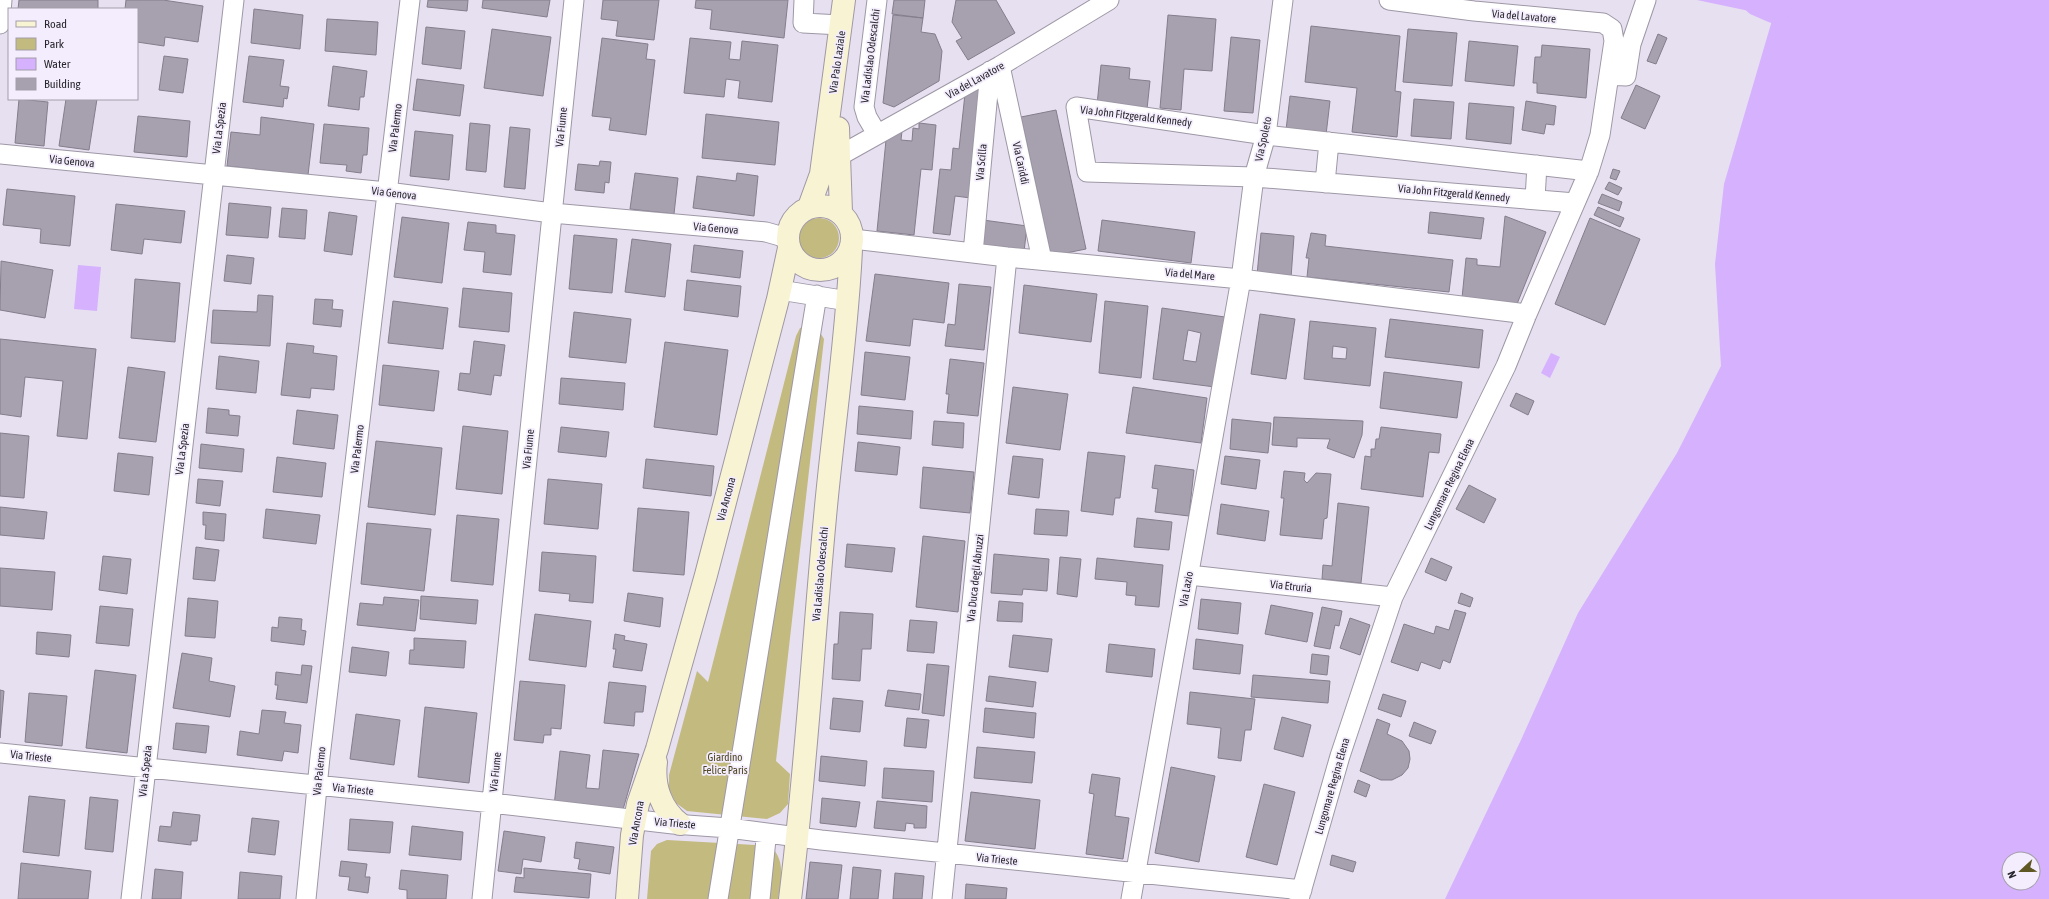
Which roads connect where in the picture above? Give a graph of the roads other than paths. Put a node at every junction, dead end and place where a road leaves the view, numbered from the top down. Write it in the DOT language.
graph roads {
  1 [pos="2,0"];
  2 [pos="234,0"];
  3 [pos="410,0"];
  4 [pos="574,0"];
  5 [pos="804,0"];
  6 [pos="844,0"];
  7 [pos="877,0"];
  8 [pos="1109,0"];
  9 [pos="1282,0"];
  10 [pos="1389,0"];
  11 [pos="1646,0"];
  12 [pos="0,24"];
  13 [pos="841,25"];
  14 [pos="995,69"];
  15 [pos="1609,75"];
  16 [pos="877,134"];
  17 [pos="1266,134"];
  18 [pos="1329,142"];
  19 [pos="0,154"];
  20 [pos="839,156"];
  21 [pos="1537,165"];
  22 [pos="1589,171"];
  23 [pos="214,175"];
  24 [pos="1254,177"];
  25 [pos="1325,183"];
  26 [pos="387,192"];
  27 [pos="1535,200"];
  28 [pos="1575,202"];
  29 [pos="810,207"];
  30 [pos="841,212"];
  31 [pos="552,213"];
  32 [pos="788,243"];
  33 [pos="852,244"];
  34 [pos="973,253"];
  35 [pos="1007,257"];
  36 [pos="1042,260"];
  37 [pos="1241,279"];
  38 [pos="780,290"];
  39 [pos="817,295"];
  40 [pos="848,301"];
  41 [pos="1527,314"];
  42 [pos="1189,574"];
  43 [pos="1393,597"];
  44 [pos="657,749"];
  45 [pos="0,753"];
  46 [pos="146,767"];
  47 [pos="317,785"];
  48 [pos="492,803"];
  49 [pos="634,819"];
  50 [pos="680,824"];
  51 [pos="729,828"];
  52 [pos="798,837"];
  53 [pos="766,840"];
  54 [pos="947,853"];
  55 [pos="1136,873"];
  56 [pos="1301,894"];
  57 [pos="131,899"];
  58 [pos="306,899"];
  59 [pos="482,899"];
  60 [pos="627,899"];
  61 [pos="718,899"];
  62 [pos="760,899"];
  63 [pos="790,899"];
  64 [pos="942,899"];
  65 [pos="1131,899"];
  1 -- 12 [label="street"];
  2 -- 23 [label="street, Via La Spezia"];
  3 -- 26 [label="street, Via Palermo"];
  4 -- 31 [label="street, Via Fiume"];
  5 -- 13 [label="street"];
  6 -- 13 [label="street"];
  7 -- 16 [label="street, Via Ladislao Odescalchi"];
  8 -- 14 [label="street, Via del Lavatore"];
  9 -- 17 [label="street, Via Spoleto"];
  10 -- 15 [label="street, Via del Lavatore"];
  11 -- 15 [label="street"];
  13 -- 20 [label="street, Via Palo Laziale"];
  13 -- 29 [label="street, Via Palo Laziale"];
  14 -- 16 [label="street, Via del Lavatore"];
  14 -- 34 [label="street, Via Scilla"];
  14 -- 36 [label="street, Via Cariddi"];
  15 -- 22 [label="street, Lungomare Regina Elena"];
  16 -- 20 [label="street, Via del Lavatore"];
  17 -- 18 [label="street, Via John Fitzgerald Kennedy"];
  17 -- 24 [label="street, Via Spoleto"];
  17 -- 24 [label="street, Via John Fitzgerald Kennedy"];
  18 -- 21 [label="street, Via John Fitzgerald Kennedy"];
  18 -- 25 [label="street"];
  19 -- 23 [label="street, Via Genova"];
  20 -- 30 [label="street, Via Palo Laziale"];
  21 -- 22 [label="street, Via John Fitzgerald Kennedy"];
  21 -- 27 [label="street"];
  22 -- 28 [label="street, Lungomare Regina Elena"];
  23 -- 26 [label="street, Via Genova"];
  23 -- 46 [label="street, Via La Spezia"];
  24 -- 25 [label="street, Via John Fitzgerald Kennedy"];
  24 -- 37 [label="street, Via Spoleto"];
  25 -- 27 [label="street, Via John Fitzgerald Kennedy"];
  26 -- 31 [label="street, Via Genova"];
  26 -- 47 [label="street, Via Palermo"];
  27 -- 28 [label="street, Via John Fitzgerald Kennedy"];
  28 -- 41 [label="street, Lungomare Regina Elena"];
  29 -- 30 [label="street"];
  29 -- 32 [label="street"];
  30 -- 33 [label="street"];
  31 -- 32 [label="street, Via Genova"];
  31 -- 48 [label="street, Via Fiume"];
  32 -- 33 [label="street"];
  32 -- 38 [label="street, Via Ancona"];
  33 -- 34 [label="street, Via del Mare"];
  33 -- 40 [label="street, Via Ladislao Odescalchi"];
  34 -- 35 [label="street, Via del Mare"];
  35 -- 36 [label="street, Via del Mare"];
  35 -- 54 [label="street, Via Duca degli Abruzzi"];
  36 -- 37 [label="street, Via del Mare"];
  37 -- 41 [label="street, Via del Mare"];
  37 -- 42 [label="street, Via Lazio"];
  38 -- 39 [label="street"];
  38 -- 44 [label="street, Via Ancona"];
  39 -- 40 [label="street"];
  39 -- 51 [label="street"];
  40 -- 52 [label="street, Via Ladislao Odescalchi"];
  41 -- 43 [label="street, Lungomare Regina Elena"];
  42 -- 43 [label="street, Via Etruria"];
  42 -- 55 [label="street, Via Lazio"];
  43 -- 56 [label="street, Lungomare Regina Elena"];
  44 -- 49 [label="street, Via Ancona"];
  44 -- 50 [label="street, Via Ancona"];
  45 -- 46 [label="street, Via Trieste"];
  46 -- 47 [label="street, Via Trieste"];
  46 -- 57 [label="street, Via La Spezia"];
  47 -- 48 [label="street, Via Trieste"];
  47 -- 58 [label="street, Via Palermo"];
  48 -- 49 [label="street, Via Trieste"];
  48 -- 59 [label="street, Via Fiume"];
  49 -- 50 [label="street, Via Trieste"];
  49 -- 60 [label="street, Via Ancona"];
  50 -- 51 [label="street, Via Trieste"];
  51 -- 52 [label="street, Via Trieste"];
  51 -- 61 [label="street"];
  52 -- 54 [label="street, Via Trieste"];
  52 -- 63 [label="street, Via Ladislao Odescalchi"];
  53 -- 62 [label="street"];
  54 -- 55 [label="street, Via Trieste"];
  54 -- 64 [label="street, Via Duca degli Abruzzi"];
  55 -- 56 [label="street, Via Trieste"];
  55 -- 65 [label="street, Via Lazio"];
}
